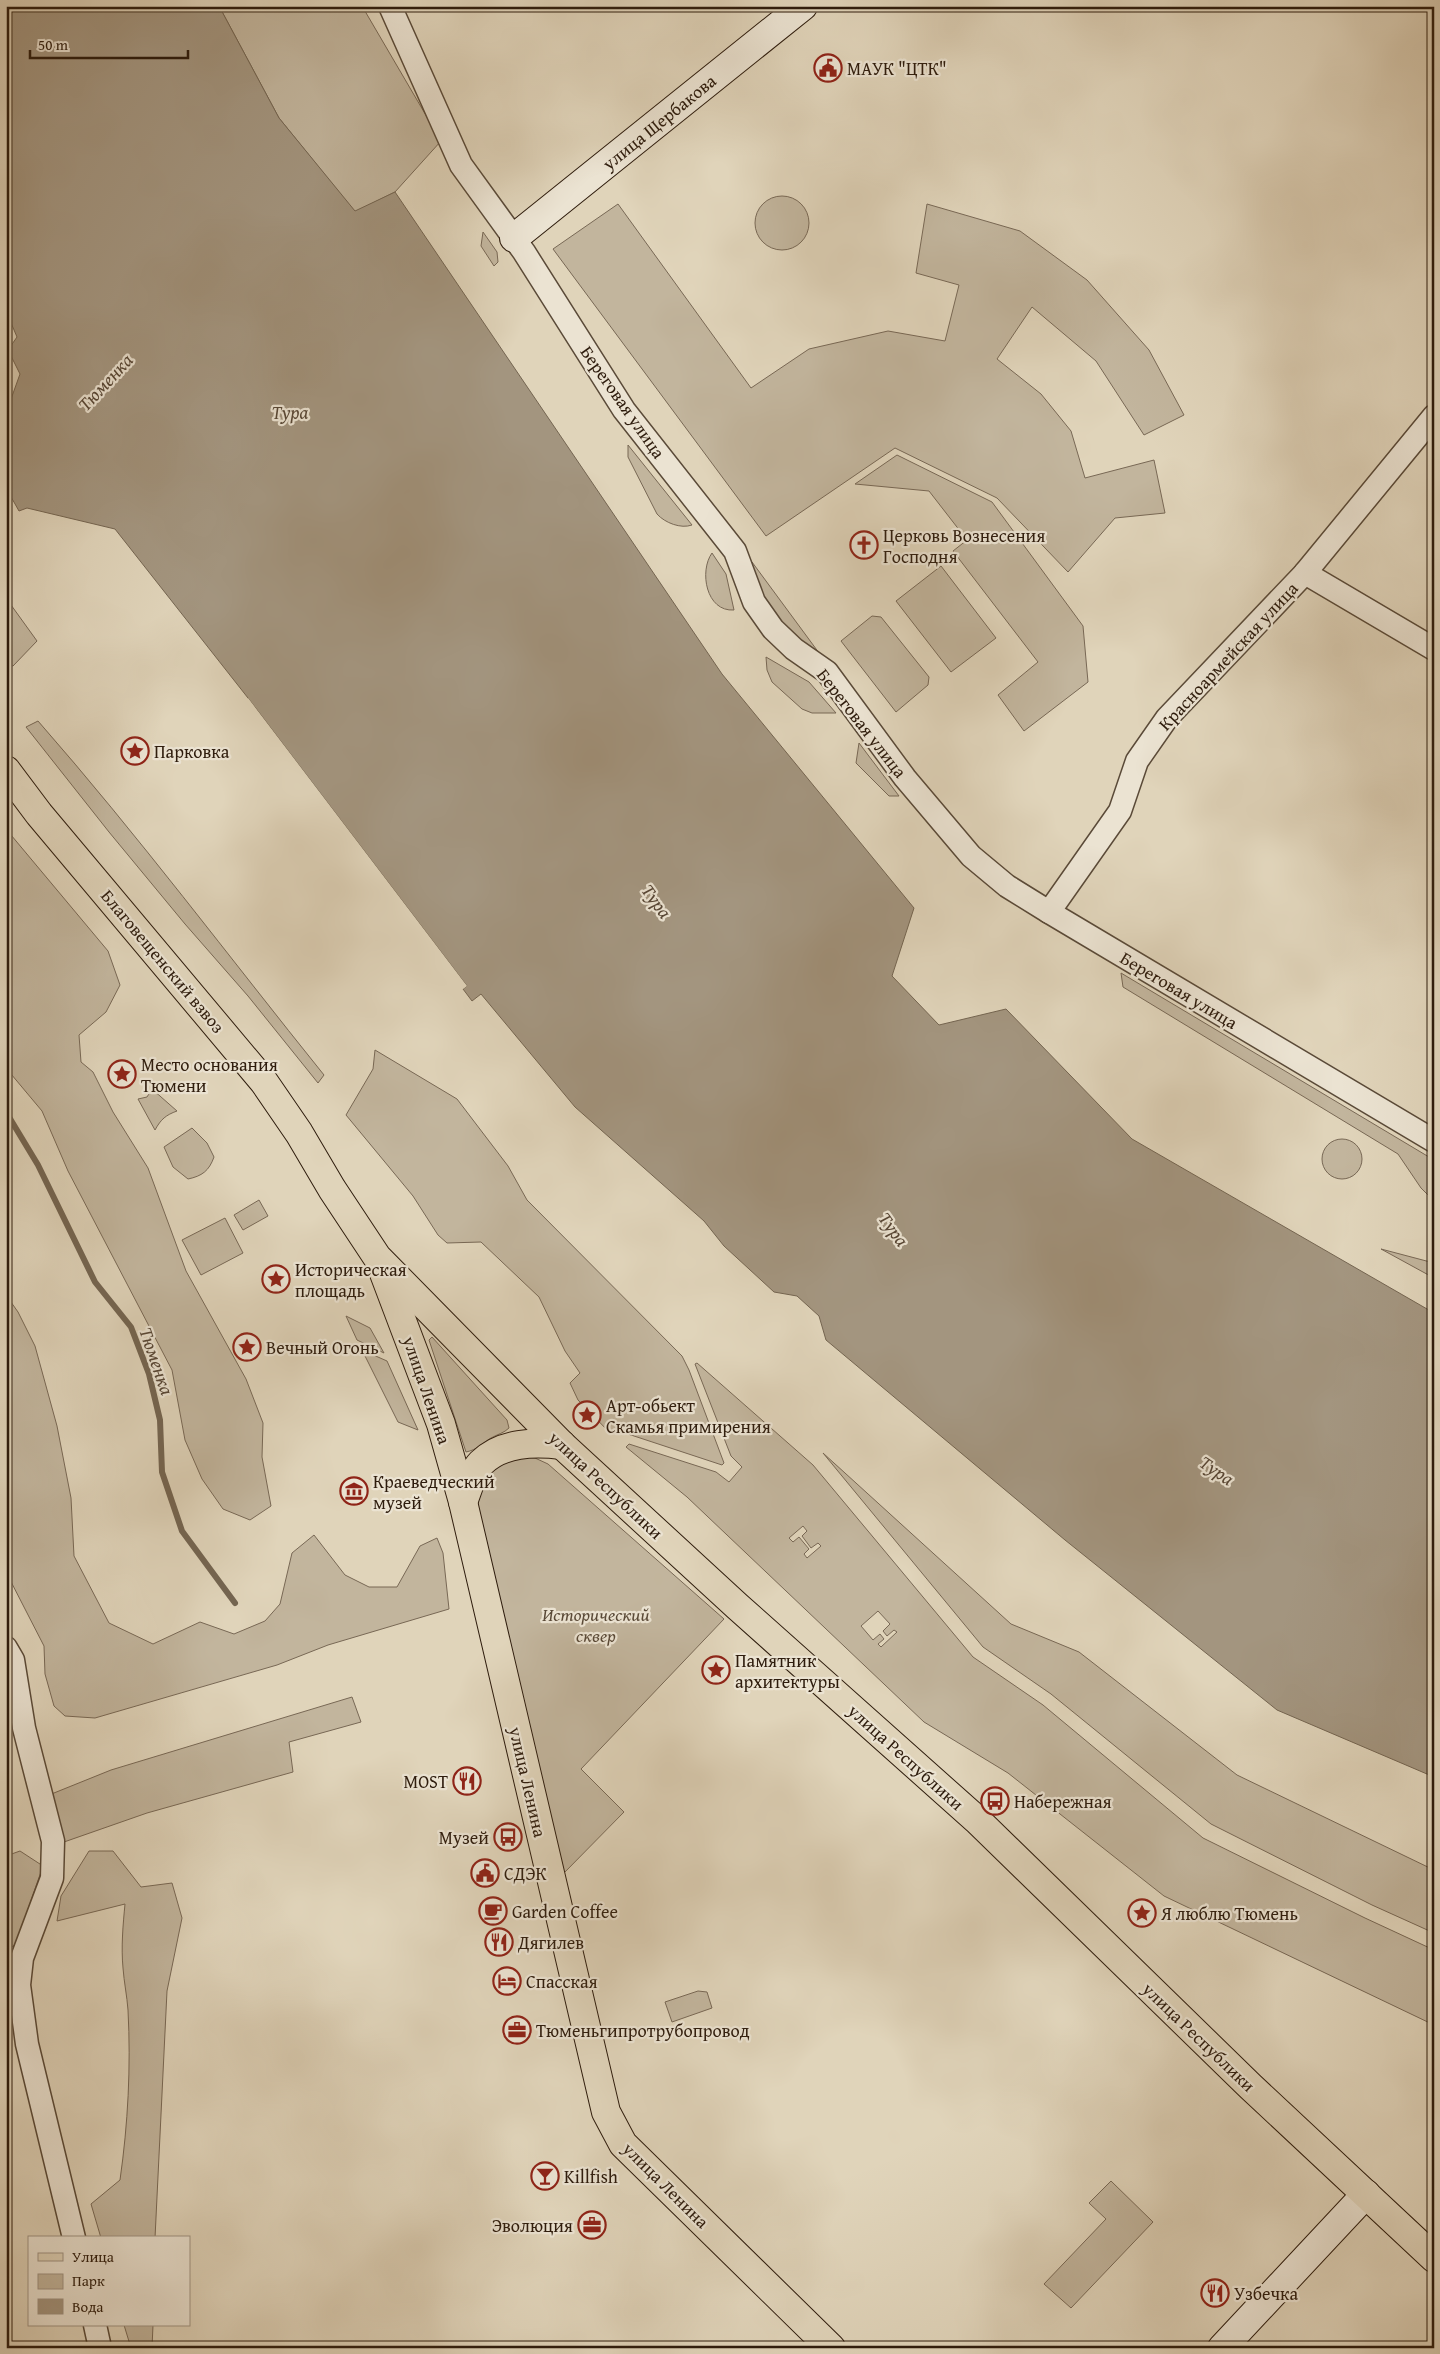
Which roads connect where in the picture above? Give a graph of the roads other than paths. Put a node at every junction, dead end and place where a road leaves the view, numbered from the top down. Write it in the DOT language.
graph roads {
  1 [pos="390,6"];
  2 [pos="804,6"];
  3 [pos="514,238"];
  4 [pos="1434,416"];
  5 [pos="1305,573"];
  6 [pos="1434,649"];
  7 [pos="6,770"];
  8 [pos="1049,912"];
  9 [pos="1434,1141"];
  10 [pos="378,1257"];
  11 [pos="562,1445"];
  12 [pos="463,1502"];
  13 [pos="6,1648"];
  14 [pos="1366,2194"];
  15 [pos="74,2236"];
  16 [pos="1434,2258"];
  17 [pos="95,2326"];
  18 [pos="100,2348"];
  19 [pos="831,2348"];
  20 [pos="1222,2348"];
  1 -- 3 [label="street, Береговая улица"];
  2 -- 3 [label="street, улица Щербакова"];
  3 -- 8 [label="street, Береговая улица"];
  4 -- 5 [label="street, Красноармейская улица"];
  5 -- 6 [label="street"];
  5 -- 8 [label="street, Красноармейская улица"];
  7 -- 10 [label="main road, Благовещенский взвоз"];
  8 -- 9 [label="street, Береговая улица"];
  10 -- 11 [label="main road, улица Республики"];
  10 -- 12 [label="main road, улица Ленина"];
  11 -- 12 [label="main road"];
  11 -- 14 [label="main road, улица Республики"];
  12 -- 19 [label="main road, улица Ленина"];
  13 -- 15 [label="street"];
  14 -- 16 [label="main road, улица Республики"];
  14 -- 20 [label="street"];
  17 -- 18 [label="street"];
}
